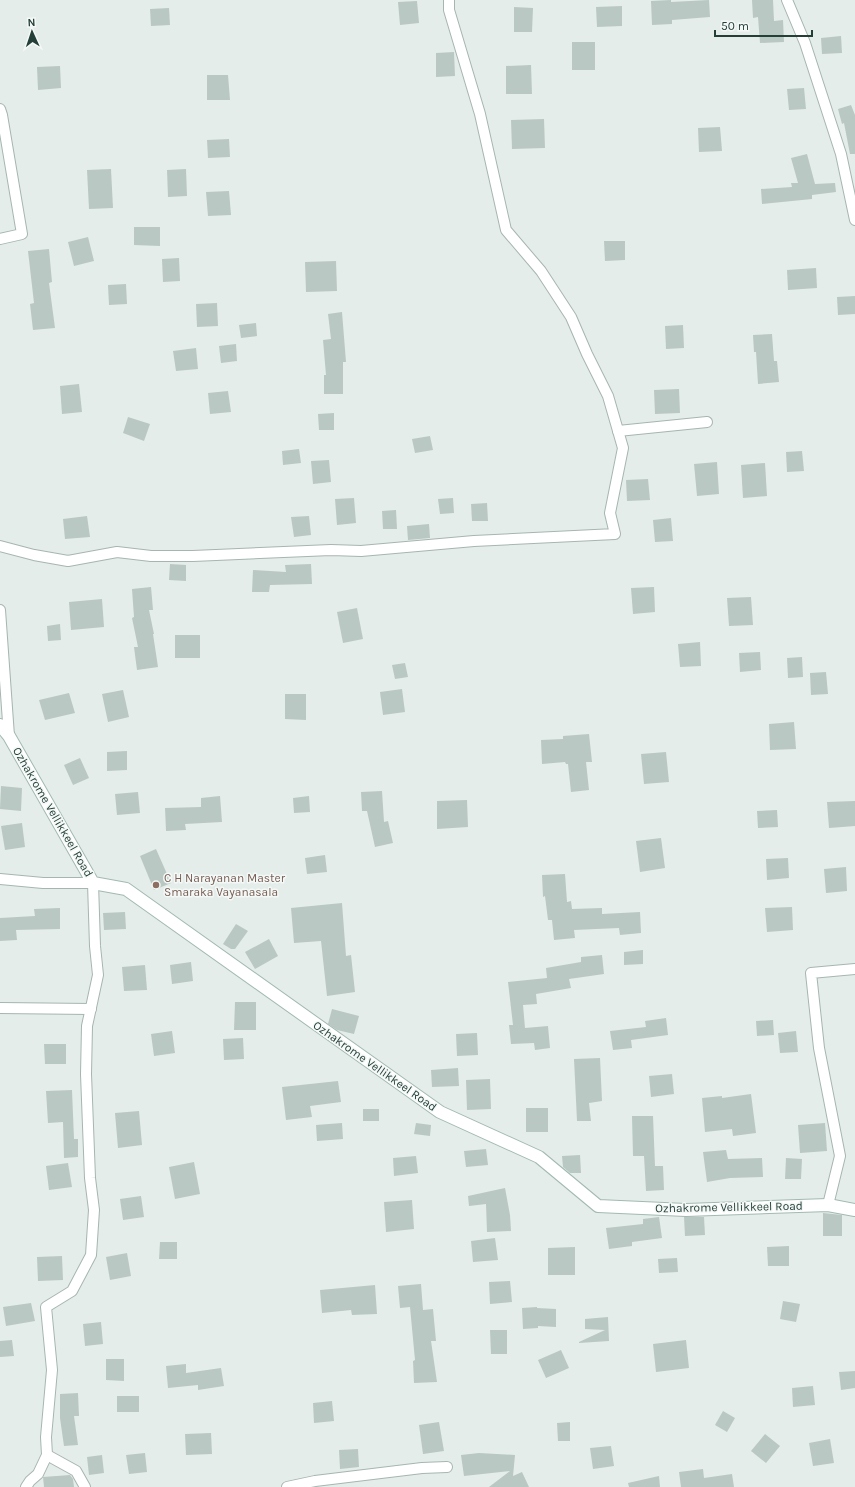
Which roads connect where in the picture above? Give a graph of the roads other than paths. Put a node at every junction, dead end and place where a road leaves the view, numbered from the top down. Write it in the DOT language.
graph roads {
  1 [pos="449,0"];
  2 [pos="787,0"];
  3 [pos="0,109"];
  4 [pos="855,220"];
  5 [pos="0,239"];
  6 [pos="707,422"];
  7 [pos="618,431"];
  8 [pos="0,546"];
  9 [pos="0,610"];
  10 [pos="0,725"];
  11 [pos="9,736"];
  12 [pos="0,879"];
  13 [pos="93,883"];
  14 [pos="855,969"];
  15 [pos="0,1008"];
  16 [pos="91,1009"];
  17 [pos="828,1205"];
  18 [pos="855,1210"];
  19 [pos="47,1455"];
  20 [pos="447,1467"];
  21 [pos="26,1487"];
  22 [pos="85,1487"];
  23 [pos="287,1487"];
  1 -- 7 [label="street"];
  2 -- 4 [label="street"];
  3 -- 5 [label="street"];
  6 -- 7 [label="street"];
  7 -- 8 [label="street"];
  9 -- 11 [label="street"];
  10 -- 11 [label="main road, Ozhakrome Vellikkeel Road"];
  11 -- 13 [label="main road, Ozhakrome Vellikkeel Road"];
  12 -- 13 [label="street"];
  13 -- 16 [label="street"];
  13 -- 17 [label="main road, Ozhakrome Vellikkeel Road"];
  14 -- 17 [label="street"];
  15 -- 16 [label="street"];
  16 -- 19 [label="street"];
  17 -- 18 [label="main road, Ozhakrome Vellikkeel Road"];
  19 -- 21 [label="street"];
  19 -- 22 [label="street"];
  20 -- 23 [label="street"];
}
